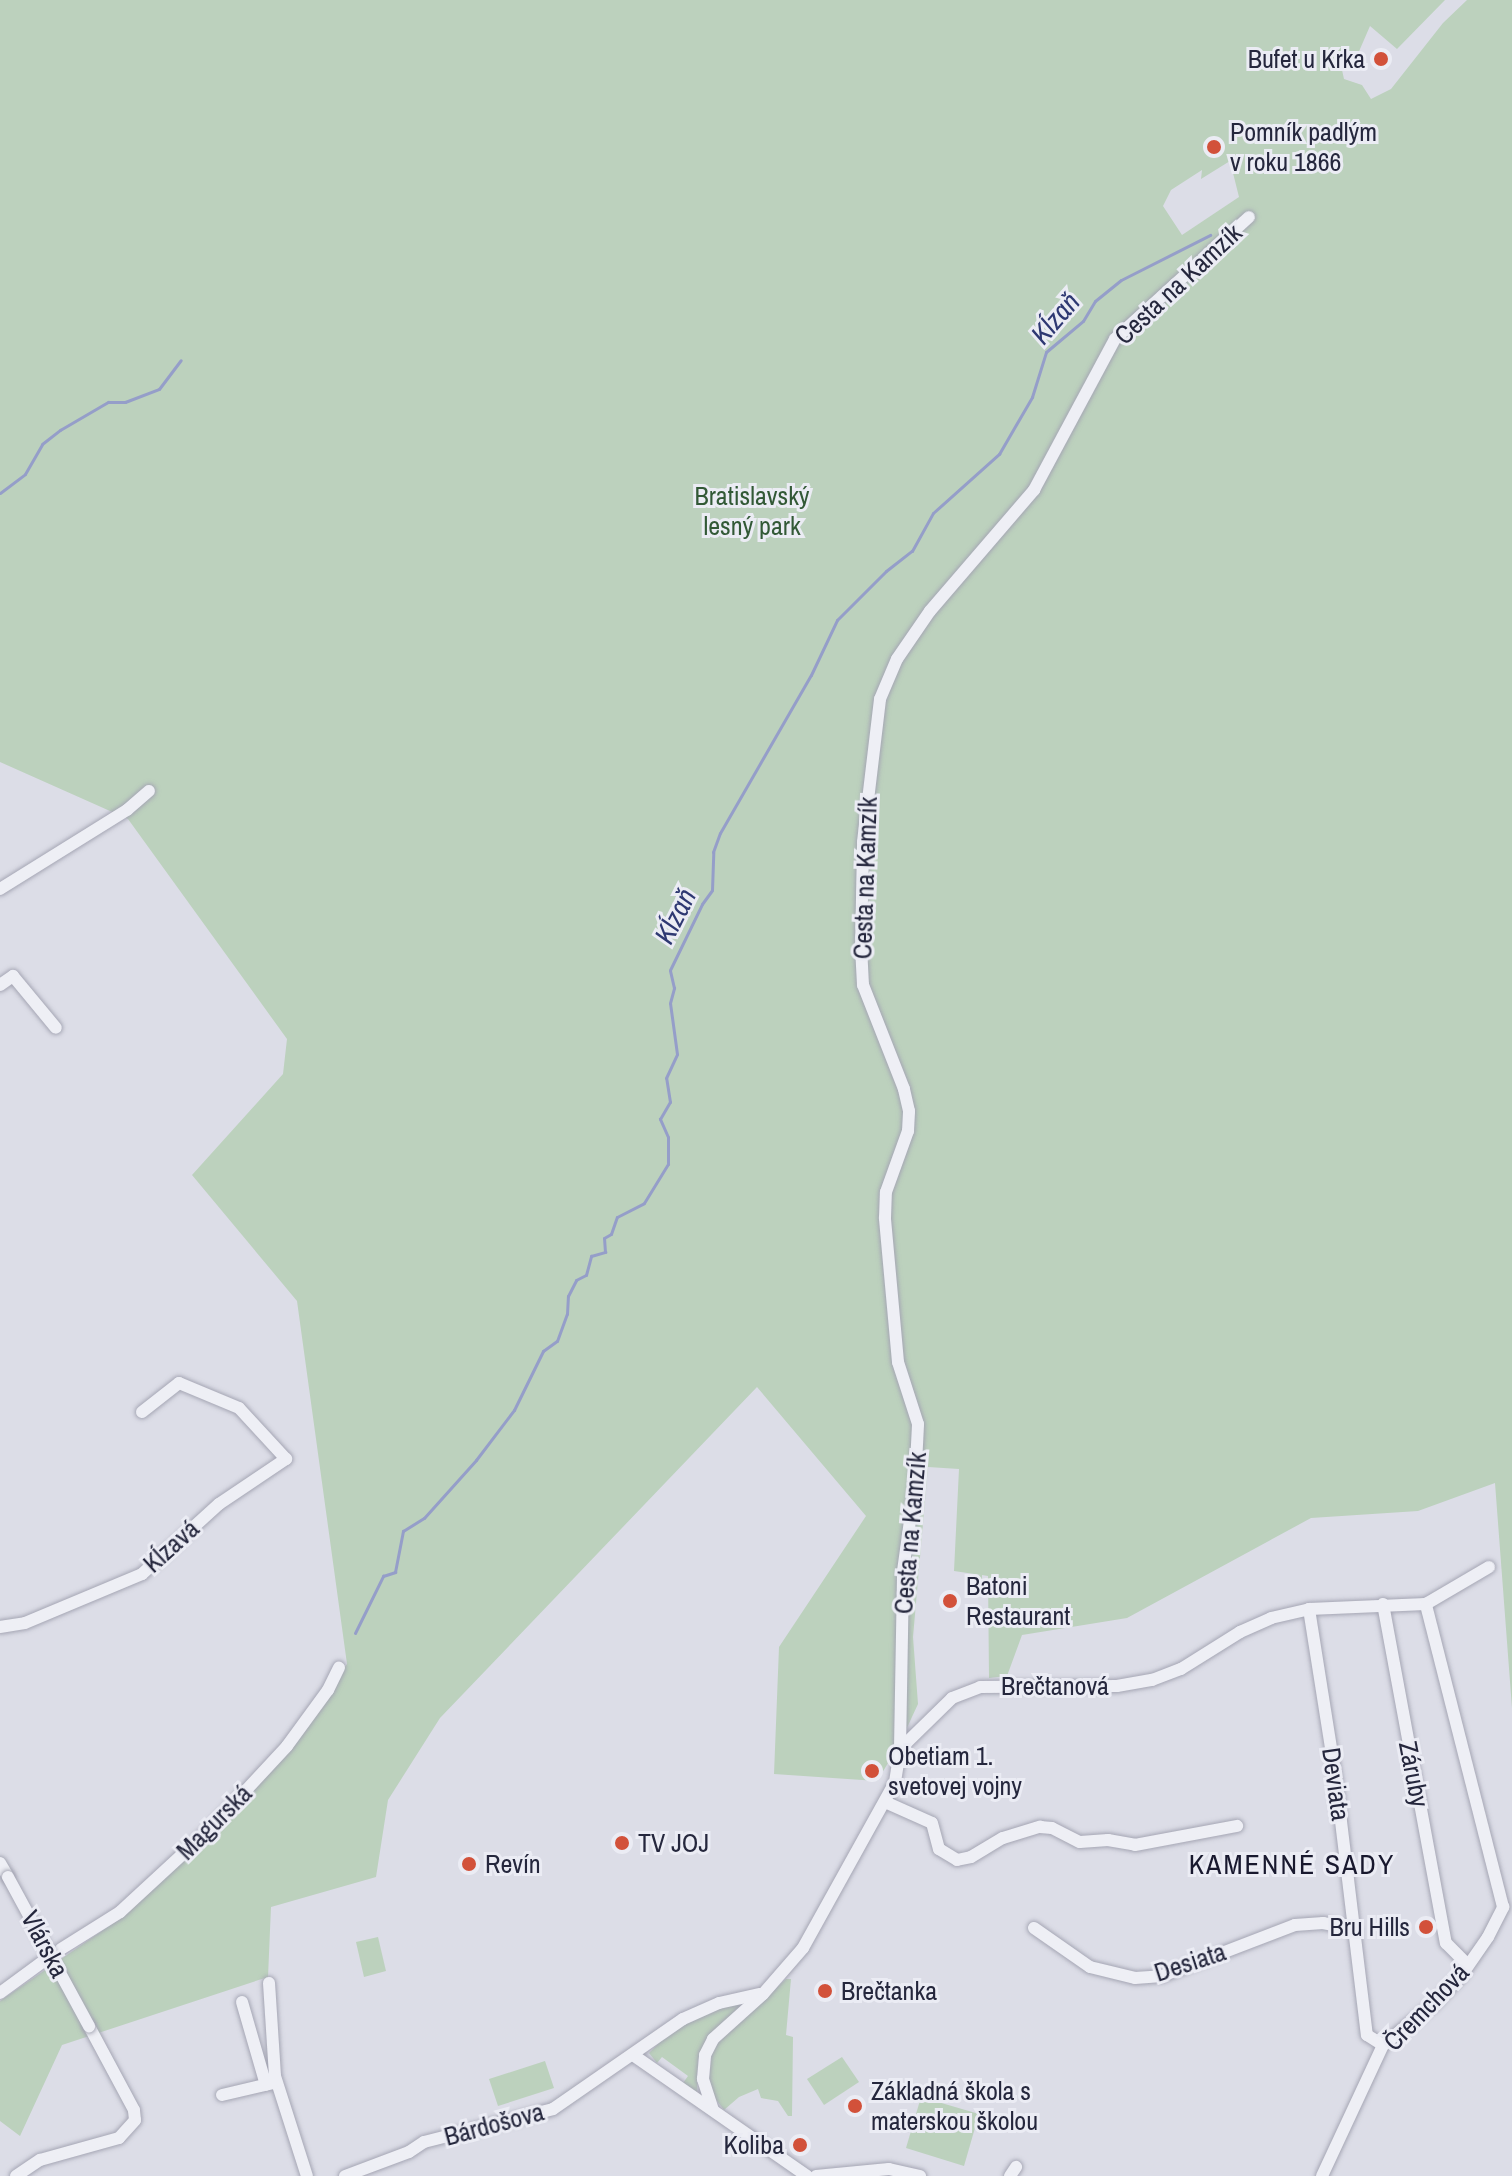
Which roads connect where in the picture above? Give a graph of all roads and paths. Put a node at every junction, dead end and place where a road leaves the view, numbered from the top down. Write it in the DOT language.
graph roads {
  1 [pos="1249,217"];
  2 [pos="149,791"];
  3 [pos="0,889"];
  4 [pos="0,985"];
  5 [pos="56,1028"];
  6 [pos="142,1412"];
  7 [pos="1489,1567"];
  8 [pos="1383,1604"];
  9 [pos="1426,1604"];
  10 [pos="1309,1609"];
  11 [pos="0,1627"];
  12 [pos="339,1667"];
  13 [pos="900,1749"];
  14 [pos="885,1802"];
  15 [pos="1237,1826"];
  16 [pos="0,1863"];
  17 [pos="1508,1906"];
  18 [pos="1034,1928"];
  19 [pos="1355,1929"];
  20 [pos="61,1949"];
  21 [pos="41,1963"];
  22 [pos="1468,1965"];
  23 [pos="269,1983"];
  24 [pos="0,1993"];
  25 [pos="763,1994"];
  26 [pos="242,2002"];
  27 [pos="1383,2045"];
  28 [pos="633,2055"];
  29 [pos="271,2083"];
  30 [pos="222,2095"];
  31 [pos="713,2110"];
  32 [pos="891,2172"];
  33 [pos="16,2176"];
  34 [pos="307,2176"];
  35 [pos="345,2176"];
  36 [pos="807,2176"];
  37 [pos="816,2176"];
  38 [pos="920,2176"];
  39 [pos="1322,2176"];
  1 -- 13 [label="street, Cesta na Kamzík"];
  2 -- 3 [label="street"];
  4 -- 5 [label="street"];
  6 -- 11 [label="street, Kĺzavá"];
  7 -- 9 [label="street"];
  8 -- 9 [label="street, Brečtanová"];
  8 -- 10 [label="street, Brečtanová"];
  8 -- 22 [label="street, Záruby"];
  9 -- 17 [label="street, Čremchová"];
  10 -- 13 [label="street, Brečtanová"];
  10 -- 19 [label="street, Deviata"];
  12 -- 20 [label="street, Magurská"];
  13 -- 14 [label="street"];
  14 -- 15 [label="street"];
  14 -- 25 [label="street"];
  16 -- 33 [label="street, Vlárska, bridge"];
  17 -- 22 [label="street, Čremchová"];
  18 -- 19 [label="street, Desiata"];
  19 -- 27 [label="street, Deviata"];
  21 -- 24 [label="street"];
  22 -- 27 [label="street, Čremchová"];
  23 -- 29 [label="street"];
  25 -- 28 [label="street"];
  25 -- 31 [label="street"];
  26 -- 29 [label="street"];
  27 -- 39 [label="street, Čremchová"];
  28 -- 31 [label="street"];
  28 -- 35 [label="street, Bárdošova"];
  29 -- 30 [label="street"];
  29 -- 34 [label="street"];
  31 -- 36 [label="street"];
  32 -- 37 [label="street"];
  32 -- 38 [label="street"];
}
